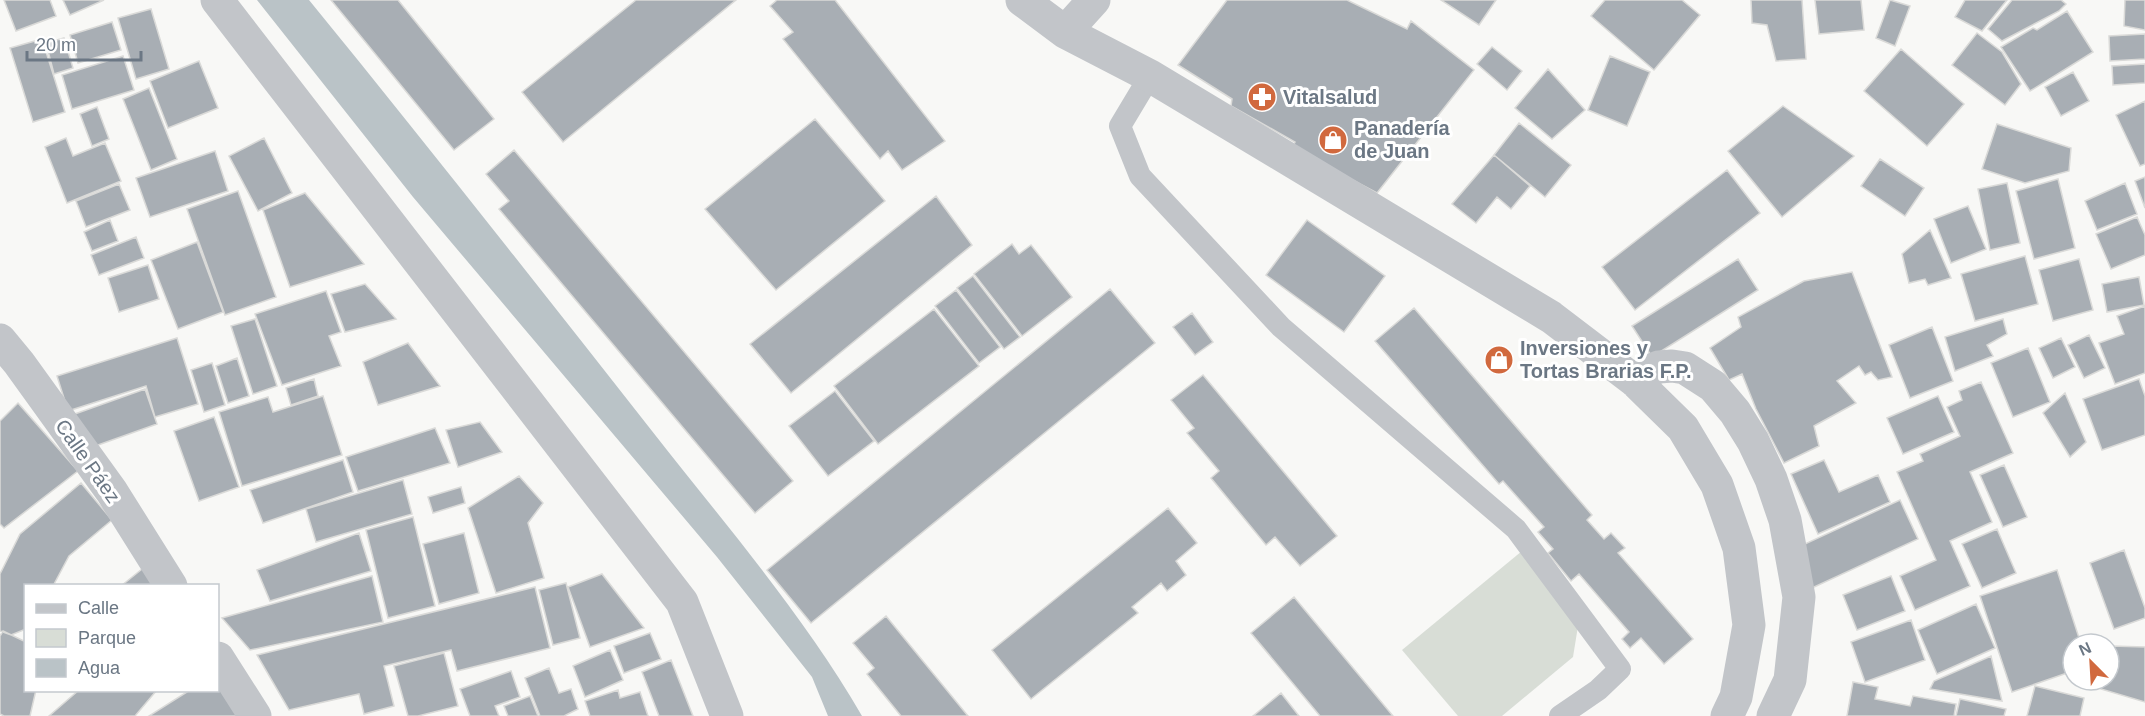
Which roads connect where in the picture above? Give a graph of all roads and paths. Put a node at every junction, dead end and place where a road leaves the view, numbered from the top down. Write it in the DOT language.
graph roads {
  1 [pos="217,0"];
  2 [pos="1022,0"];
  3 [pos="1094,0"];
  4 [pos="1065,32"];
  5 [pos="1150,76"];
  6 [pos="6,358"];
  7 [pos="1635,381"];
  8 [pos="170,584"];
  9 [pos="219,660"];
  10 [pos="255,716"];
  11 [pos="727,716"];
  12 [pos="1560,716"];
  13 [pos="1727,716"];
  14 [pos="1773,716"];
  1 -- 11 [label="street"];
  2 -- 4 [label="street"];
  3 -- 4 [label="street"];
  4 -- 5 [label="street"];
  5 -- 7 [label="street"];
  5 -- 12 [label="lane"];
  6 -- 8 [label="street, Calle Páez"];
  7 -- 13 [label="street"];
  7 -- 14 [label="street"];
  9 -- 10 [label="street"];
}
